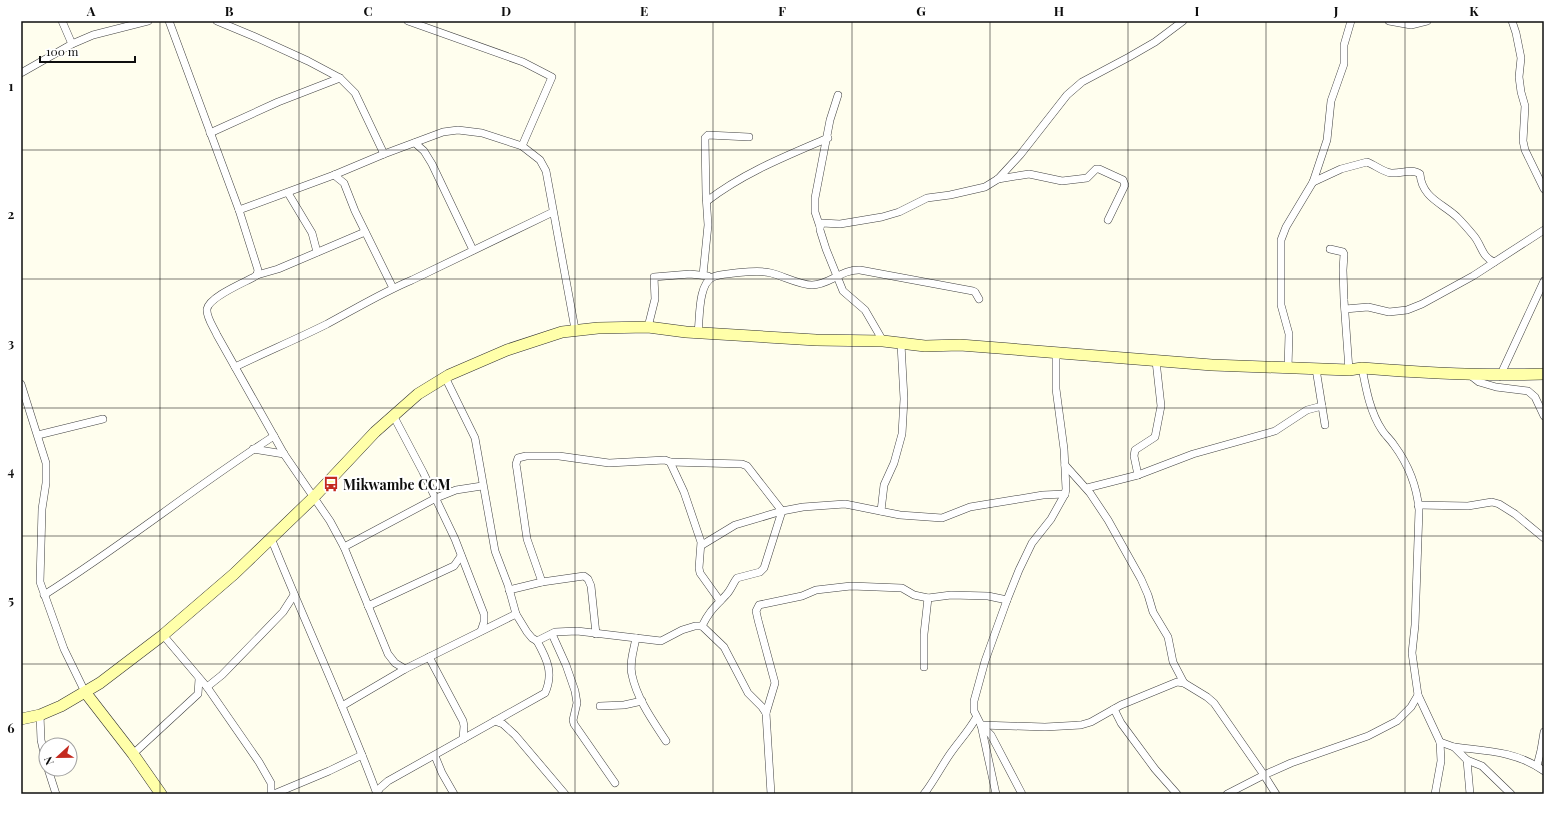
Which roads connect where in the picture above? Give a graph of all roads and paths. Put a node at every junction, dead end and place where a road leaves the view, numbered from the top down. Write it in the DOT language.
graph roads {
  1 [pos="62,21"];
  2 [pos="148,21"];
  3 [pos="169,21"];
  4 [pos="217,21"];
  5 [pos="408,21"];
  6 [pos="1351,21"];
  7 [pos="1390,21"];
  8 [pos="1427,21"];
  9 [pos="1512,21"];
  10 [pos="1181,22"];
  11 [pos="72,44"];
  12 [pos="21,73"];
  13 [pos="340,78"];
  14 [pos="838,95"];
  15 [pos="210,133"];
  16 [pos="749,137"];
  17 [pos="828,138"];
  18 [pos="415,143"];
  19 [pos="522,146"];
  20 [pos="384,154"];
  21 [pos="347,170"];
  22 [pos="334,175"];
  23 [pos="998,179"];
  24 [pos="1313,182"];
  25 [pos="344,183"];
  26 [pos="1544,189"];
  27 [pos="288,192"];
  28 [pos="707,201"];
  29 [pos="239,210"];
  30 [pos="553,212"];
  31 [pos="1108,220"];
  32 [pos="820,227"];
  33 [pos="1544,230"];
  34 [pos="365,232"];
  35 [pos="1330,249"];
  36 [pos="473,250"];
  37 [pos="317,252"];
  38 [pos="1494,262"];
  39 [pos="257,275"];
  40 [pos="703,275"];
  41 [pos="714,276"];
  42 [pos="837,276"];
  43 [pos="1544,281"];
  44 [pos="393,288"];
  45 [pos="978,299"];
  46 [pos="1345,309"];
  47 [pos="648,327"];
  48 [pos="575,329"];
  49 [pos="698,333"];
  50 [pos="883,341"];
  51 [pos="901,344"];
  52 [pos="1056,353"];
  53 [pos="1156,361"];
  54 [pos="235,367"];
  55 [pos="1288,368"];
  56 [pos="1362,368"];
  57 [pos="1316,369"];
  58 [pos="1349,370"];
  59 [pos="1468,374"];
  60 [pos="1544,374"];
  61 [pos="1500,376"];
  62 [pos="445,377"];
  63 [pos="21,384"];
  64 [pos="1322,406"];
  65 [pos="393,415"];
  66 [pos="1544,416"];
  67 [pos="103,419"];
  68 [pos="1325,425"];
  69 [pos="38,435"];
  70 [pos="274,436"];
  71 [pos="253,449"];
  72 [pos="284,454"];
  73 [pos="670,462"];
  74 [pos="1065,465"];
  75 [pos="1138,475"];
  76 [pos="482,486"];
  77 [pos="1086,488"];
  78 [pos="1065,494"];
  79 [pos="313,498"];
  80 [pos="436,498"];
  81 [pos="1418,505"];
  82 [pos="881,511"];
  83 [pos="782,512"];
  84 [pos="271,538"];
  85 [pos="1544,538"];
  86 [pos="702,545"];
  87 [pos="344,547"];
  88 [pos="461,556"];
  89 [pos="542,582"];
  90 [pos="509,590"];
  91 [pos="44,595"];
  92 [pos="294,595"];
  93 [pos="928,598"];
  94 [pos="1007,600"];
  95 [pos="720,601"];
  96 [pos="368,606"];
  97 [pos="484,614"];
  98 [pos="516,614"];
  99 [pos="496,623"];
  100 [pos="702,626"];
  101 [pos="481,630"];
  102 [pos="552,634"];
  103 [pos="596,634"];
  104 [pos="164,635"];
  105 [pos="636,638"];
  106 [pos="537,641"];
  107 [pos="429,657"];
  108 [pos="924,667"];
  109 [pos="405,670"];
  110 [pos="200,679"];
  111 [pos="1184,683"];
  112 [pos="207,687"];
  113 [pos="85,692"];
  114 [pos="1418,695"];
  115 [pos="642,701"];
  116 [pos="342,706"];
  117 [pos="600,706"];
  118 [pos="1114,709"];
  119 [pos="766,713"];
  120 [pos="40,715"];
  121 [pos="976,718"];
  122 [pos="21,719"];
  123 [pos="495,720"];
  124 [pos="981,725"];
  125 [pos="464,726"];
  126 [pos="478,730"];
  127 [pos="1544,732"];
  128 [pos="41,737"];
  129 [pos="463,739"];
  130 [pos="666,742"];
  131 [pos="1440,742"];
  132 [pos="1454,747"];
  133 [pos="133,754"];
  134 [pos="362,755"];
  135 [pos="435,756"];
  136 [pos="1467,760"];
  137 [pos="1537,766"];
  138 [pos="1544,771"];
  139 [pos="1264,775"];
  140 [pos="51,777"];
  141 [pos="271,783"];
  142 [pos="615,783"];
  143 [pos="284,790"];
  144 [pos="56,794"];
  145 [pos="160,794"];
  146 [pos="271,794"];
  147 [pos="274,794"];
  148 [pos="377,794"];
  149 [pos="454,794"];
  150 [pos="564,794"];
  151 [pos="771,794"];
  152 [pos="924,794"];
  153 [pos="996,794"];
  154 [pos="1022,794"];
  155 [pos="1177,794"];
  156 [pos="1227,794"];
  157 [pos="1276,794"];
  158 [pos="1435,794"];
  159 [pos="1470,794"];
  160 [pos="1511,794"];
  1 -- 11 [label="street"];
  2 -- 11 [label="street"];
  3 -- 15 [label="street"];
  4 -- 13 [label="street"];
  5 -- 19 [label="street"];
  6 -- 24 [label="street"];
  7 -- 8 [label="street"];
  9 -- 26 [label="street"];
  10 -- 23 [label="street"];
  11 -- 12 [label="street"];
  13 -- 15 [label="street"];
  13 -- 20 [label="street"];
  14 -- 17 [label="street"];
  15 -- 29 [label="street"];
  16 -- 28 [label="street"];
  17 -- 28 [label="street"];
  17 -- 32 [label="street"];
  18 -- 19 [label="street"];
  18 -- 20 [label="street"];
  18 -- 36 [label="street"];
  19 -- 30 [label="street"];
  20 -- 21 [label="street"];
  21 -- 22 [label="street"];
  21 -- 25 [label="street"];
  22 -- 25 [label="street"];
  22 -- 27 [label="street"];
  23 -- 31 [label="street"];
  23 -- 32 [label="street"];
  24 -- 38 [label="street"];
  24 -- 55 [label="street"];
  25 -- 34 [label="street"];
  27 -- 29 [label="street"];
  27 -- 37 [label="street"];
  28 -- 40 [label="street"];
  29 -- 39 [label="street"];
  30 -- 36 [label="street"];
  30 -- 48 [label="street"];
  32 -- 42 [label="street"];
  33 -- 38 [label="street"];
  34 -- 37 [label="street"];
  34 -- 44 [label="street"];
  35 -- 46 [label="street"];
  36 -- 44 [label="street"];
  37 -- 39 [label="street"];
  38 -- 46 [label="street"];
  39 -- 54 [label="street"];
  40 -- 41 [label="street"];
  40 -- 47 [label="street"];
  41 -- 42 [label="street"];
  41 -- 49 [label="street"];
  42 -- 45 [label="street"];
  42 -- 50 [label="street"];
  43 -- 61 [label="street"];
  44 -- 54 [label="street"];
  46 -- 58 [label="street"];
  47 -- 48 [label="main road"];
  47 -- 49 [label="main road"];
  48 -- 62 [label="main road"];
  49 -- 50 [label="main road"];
  50 -- 51 [label="main road"];
  51 -- 52 [label="main road"];
  51 -- 82 [label="street"];
  52 -- 53 [label="main road"];
  52 -- 74 [label="street"];
  53 -- 55 [label="main road"];
  53 -- 75 [label="street"];
  54 -- 70 [label="street"];
  55 -- 57 [label="main road"];
  56 -- 58 [label="main road"];
  56 -- 59 [label="main road"];
  56 -- 81 [label="street"];
  57 -- 58 [label="main road"];
  57 -- 64 [label="street"];
  59 -- 61 [label="main road"];
  59 -- 66 [label="street"];
  60 -- 61 [label="main road"];
  62 -- 65 [label="main road"];
  62 -- 76 [label="street"];
  63 -- 69 [label="street"];
  64 -- 68 [label="street"];
  64 -- 75 [label="street"];
  65 -- 79 [label="main road"];
  65 -- 80 [label="street"];
  67 -- 69 [label="street"];
  69 -- 91 [label="street"];
  70 -- 71 [label="street"];
  70 -- 72 [label="street"];
  71 -- 72 [label="street"];
  71 -- 91 [label="street"];
  72 -- 79 [label="street"];
  73 -- 83 [label="street"];
  73 -- 86 [label="street"];
  73 -- 89 [label="street"];
  74 -- 77 [label="street"];
  74 -- 78 [label="street"];
  75 -- 77 [label="street"];
  76 -- 80 [label="street"];
  76 -- 90 [label="street"];
  77 -- 111 [label="street"];
  78 -- 82 [label="street"];
  78 -- 94 [label="street"];
  79 -- 84 [label="main road"];
  79 -- 87 [label="street"];
  80 -- 87 [label="street"];
  80 -- 88 [label="street"];
  81 -- 85 [label="street"];
  81 -- 114 [label="street"];
  82 -- 83 [label="street"];
  83 -- 86 [label="street"];
  83 -- 95 [label="street"];
  84 -- 92 [label="street"];
  84 -- 104 [label="main road"];
  86 -- 95 [label="street"];
  87 -- 96 [label="street"];
  88 -- 96 [label="street"];
  88 -- 97 [label="street"];
  89 -- 90 [label="street"];
  89 -- 103 [label="street"];
  90 -- 98 [label="street"];
  91 -- 113 [label="street"];
  92 -- 112 [label="street"];
  92 -- 116 [label="street"];
  93 -- 94 [label="street"];
  93 -- 108 [label="street"];
  93 -- 119 [label="street"];
  94 -- 121 [label="street"];
  95 -- 100 [label="street"];
  96 -- 109 [label="street"];
  97 -- 99 [label="street"];
  97 -- 101 [label="street"];
  98 -- 99 [label="street"];
  98 -- 106 [label="street"];
  99 -- 101 [label="street"];
  100 -- 105 [label="street"];
  100 -- 119 [label="street"];
  101 -- 107 [label="street"];
  102 -- 103 [label="street"];
  102 -- 106 [label="street"];
  102 -- 142 [label="street"];
  103 -- 105 [label="street"];
  104 -- 110 [label="street"];
  104 -- 113 [label="main road"];
  105 -- 115 [label="street"];
  106 -- 123 [label="street"];
  107 -- 109 [label="street"];
  107 -- 125 [label="street"];
  109 -- 116 [label="street"];
  110 -- 112 [label="street"];
  110 -- 133 [label="street"];
  111 -- 118 [label="street"];
  111 -- 139 [label="street"];
  112 -- 141 [label="street"];
  113 -- 120 [label="main road"];
  113 -- 133 [label="main road"];
  114 -- 131 [label="street"];
  114 -- 139 [label="street"];
  115 -- 117 [label="street"];
  115 -- 130 [label="street"];
  116 -- 134 [label="street"];
  118 -- 124 [label="street"];
  118 -- 155 [label="street"];
  119 -- 151 [label="street"];
  120 -- 122 [label="main road"];
  120 -- 128 [label="street"];
  121 -- 124 [label="street"];
  121 -- 152 [label="street"];
  123 -- 126 [label="street"];
  123 -- 150 [label="street"];
  124 -- 153 [label="street"];
  124 -- 154 [label="street"];
  125 -- 126 [label="street"];
  125 -- 129 [label="street"];
  126 -- 129 [label="street"];
  127 -- 137 [label="street"];
  129 -- 135 [label="street"];
  131 -- 132 [label="street"];
  131 -- 158 [label="street"];
  132 -- 136 [label="street"];
  132 -- 137 [label="street"];
  133 -- 145 [label="main road"];
  134 -- 143 [label="street"];
  134 -- 148 [label="street"];
  135 -- 148 [label="street"];
  135 -- 149 [label="street"];
  136 -- 159 [label="street"];
  136 -- 160 [label="street"];
  137 -- 138 [label="street"];
  139 -- 156 [label="street"];
  139 -- 157 [label="street"];
  140 -- 144 [label="street"];
  141 -- 143 [label="street"];
  141 -- 146 [label="street"];
  143 -- 147 [label="street"];
}
